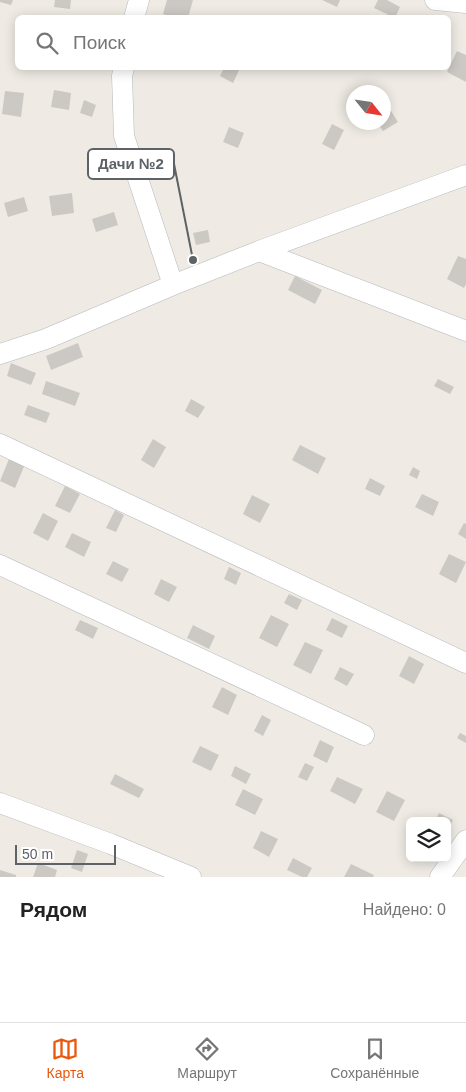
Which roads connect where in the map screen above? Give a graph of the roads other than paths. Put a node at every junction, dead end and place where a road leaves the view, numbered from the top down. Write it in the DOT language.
graph roads {
  1 [pos="139,0"];
  2 [pos="435,0"];
  3 [pos="466,3"];
  4 [pos="135,15"];
  5 [pos="124,70"];
  6 [pos="466,175"];
  7 [pos="259,251"];
  8 [pos="173,285"];
  9 [pos="466,331"];
  10 [pos="0,354"];
  11 [pos="0,444"];
  12 [pos="0,565"];
  13 [pos="466,663"];
  14 [pos="364,735"];
  15 [pos="0,803"];
  16 [pos="466,840"];
  17 [pos="191,877"];
  18 [pos="440,877"];
  1 -- 4 [label="street"];
  2 -- 3 [label="street"];
  5 -- 8 [label="street"];
  6 -- 7 [label="street"];
  7 -- 8 [label="street"];
  7 -- 9 [label="street"];
  8 -- 10 [label="street"];
  11 -- 13 [label="street"];
  12 -- 14 [label="street"];
  15 -- 17 [label="street"];
  16 -- 18 [label="street"];
}
